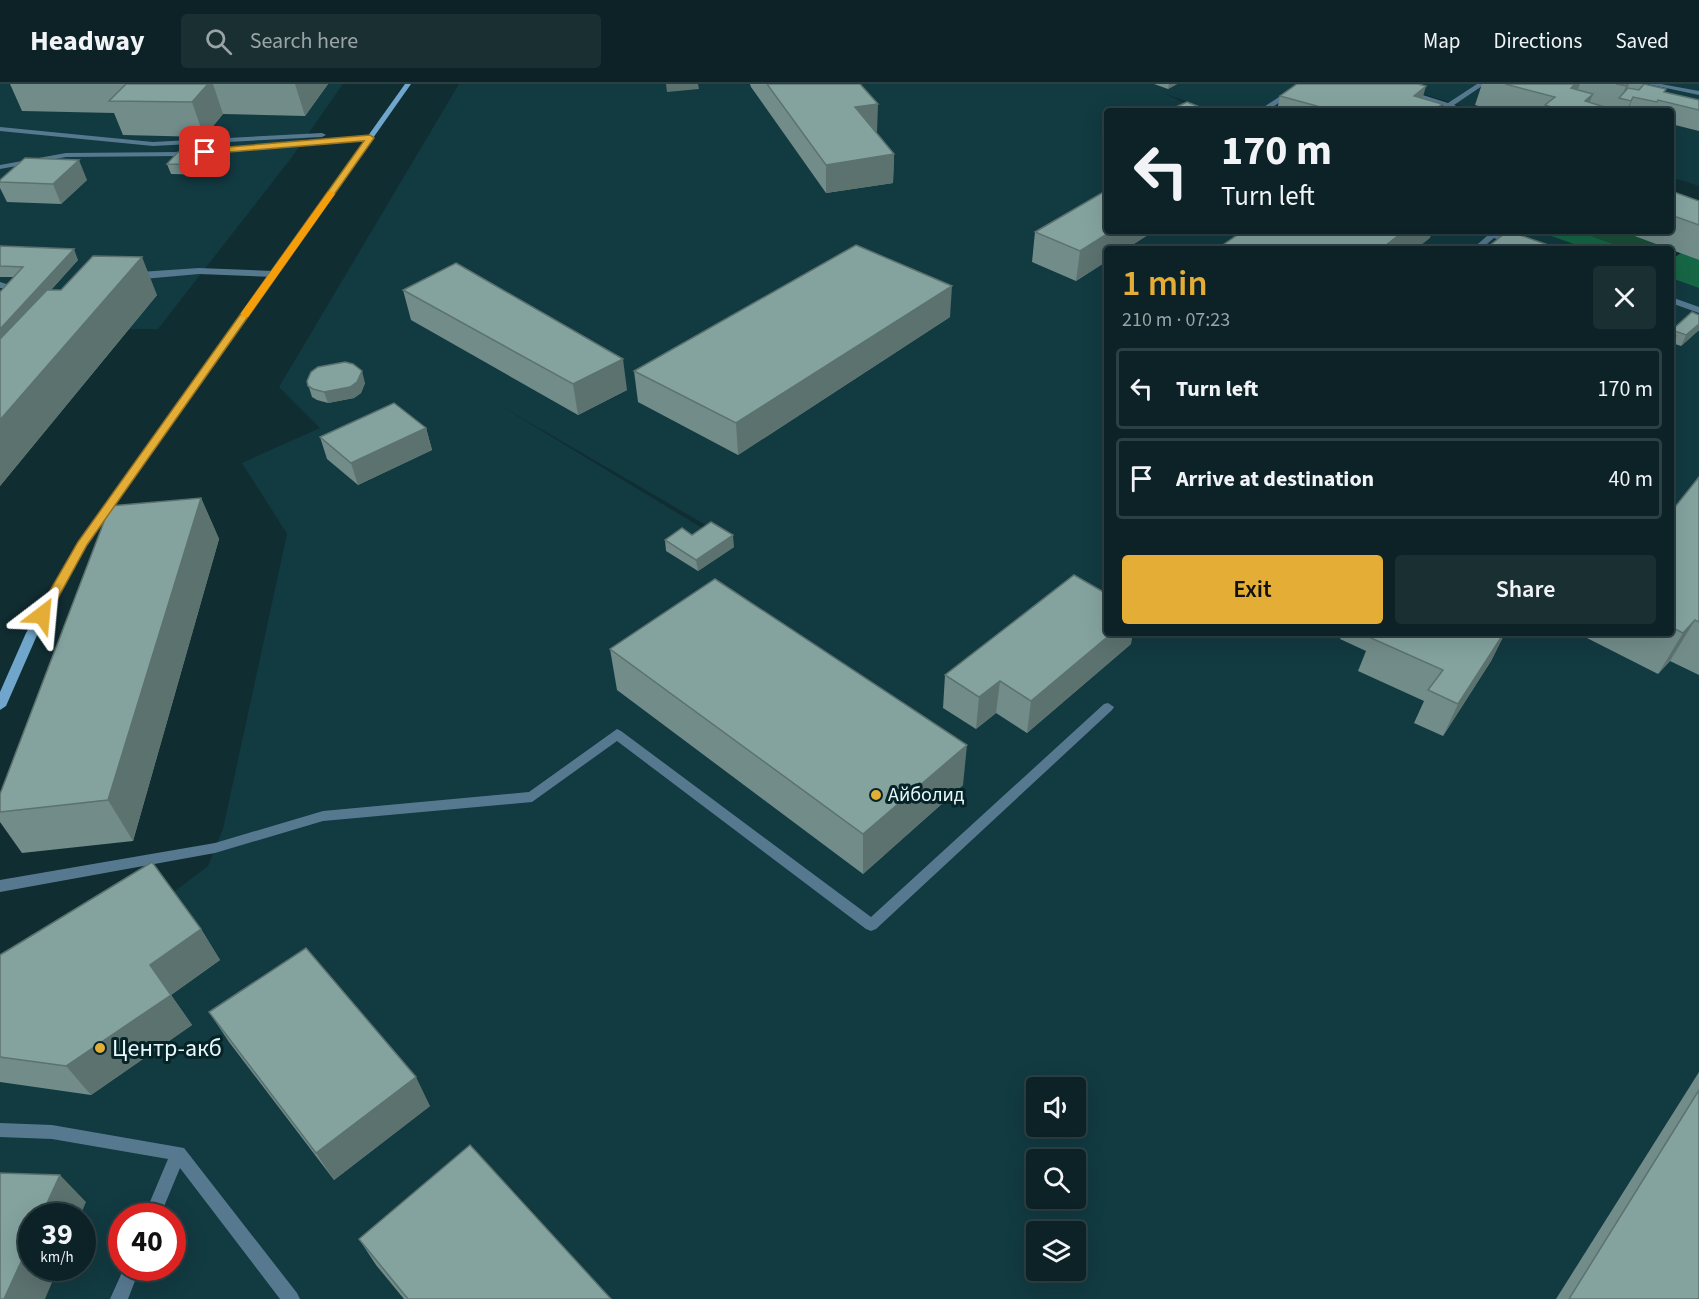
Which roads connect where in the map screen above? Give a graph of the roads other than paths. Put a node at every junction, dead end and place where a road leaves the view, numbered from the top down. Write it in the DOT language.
graph roads {
  1 [pos="408,84"];
  2 [pos="1303,84"];
  3 [pos="1420,84"];
  4 [pos="1482,84"];
  5 [pos="1650,84"];
  6 [pos="1401,91"];
  7 [pos="1410,93"];
  8 [pos="1699,93"];
  9 [pos="1412,102"];
  10 [pos="1450,105"];
  11 [pos="1422,107"];
  12 [pos="1267,108"];
  13 [pos="1458,108"];
  14 [pos="0,129"];
  15 [pos="353,138"];
  16 [pos="370,138"];
  17 [pos="0,166"];
  18 [pos="1490,234"];
  19 [pos="1493,235"];
  20 [pos="1480,246"];
  21 [pos="1524,246"];
  22 [pos="274,274"];
  23 [pos="121,281"];
  24 [pos="0,285"];
  25 [pos="0,296"];
  26 [pos="1674,301"];
  27 [pos="1699,310"];
  28 [pos="0,706"];
  29 [pos="1107,707"];
  30 [pos="0,886"];
  31 [pos="0,1130"];
  32 [pos="178,1153"];
  33 [pos="157,1203"];
  34 [pos="127,1281"];
  35 [pos="119,1299"];
  36 [pos="291,1299"];
  1 -- 16 [label="street"];
  2 -- 12 [label="lane"];
  3 -- 7 [label="lane"];
  4 -- 10 [label="lane"];
  5 -- 8 [label="lane"];
  6 -- 7 [label="lane"];
  7 -- 10 [label="lane"];
  9 -- 11 [label="lane"];
  10 -- 13 [label="lane"];
  14 -- 15 [label="lane"];
  15 -- 16 [label="lane"];
  15 -- 17 [label="lane"];
  16 -- 22 [label="street"];
  18 -- 19 [label="lane"];
  19 -- 20 [label="lane"];
  19 -- 21 [label="lane"];
  22 -- 23 [label="lane"];
  22 -- 28 [label="street"];
  24 -- 25 [label="lane"];
  26 -- 27 [label="lane"];
  29 -- 30 [label="lane"];
  31 -- 32 [label="lane"];
  32 -- 33 [label="lane"];
  32 -- 36 [label="lane"];
  34 -- 35 [label="lane"];
}
